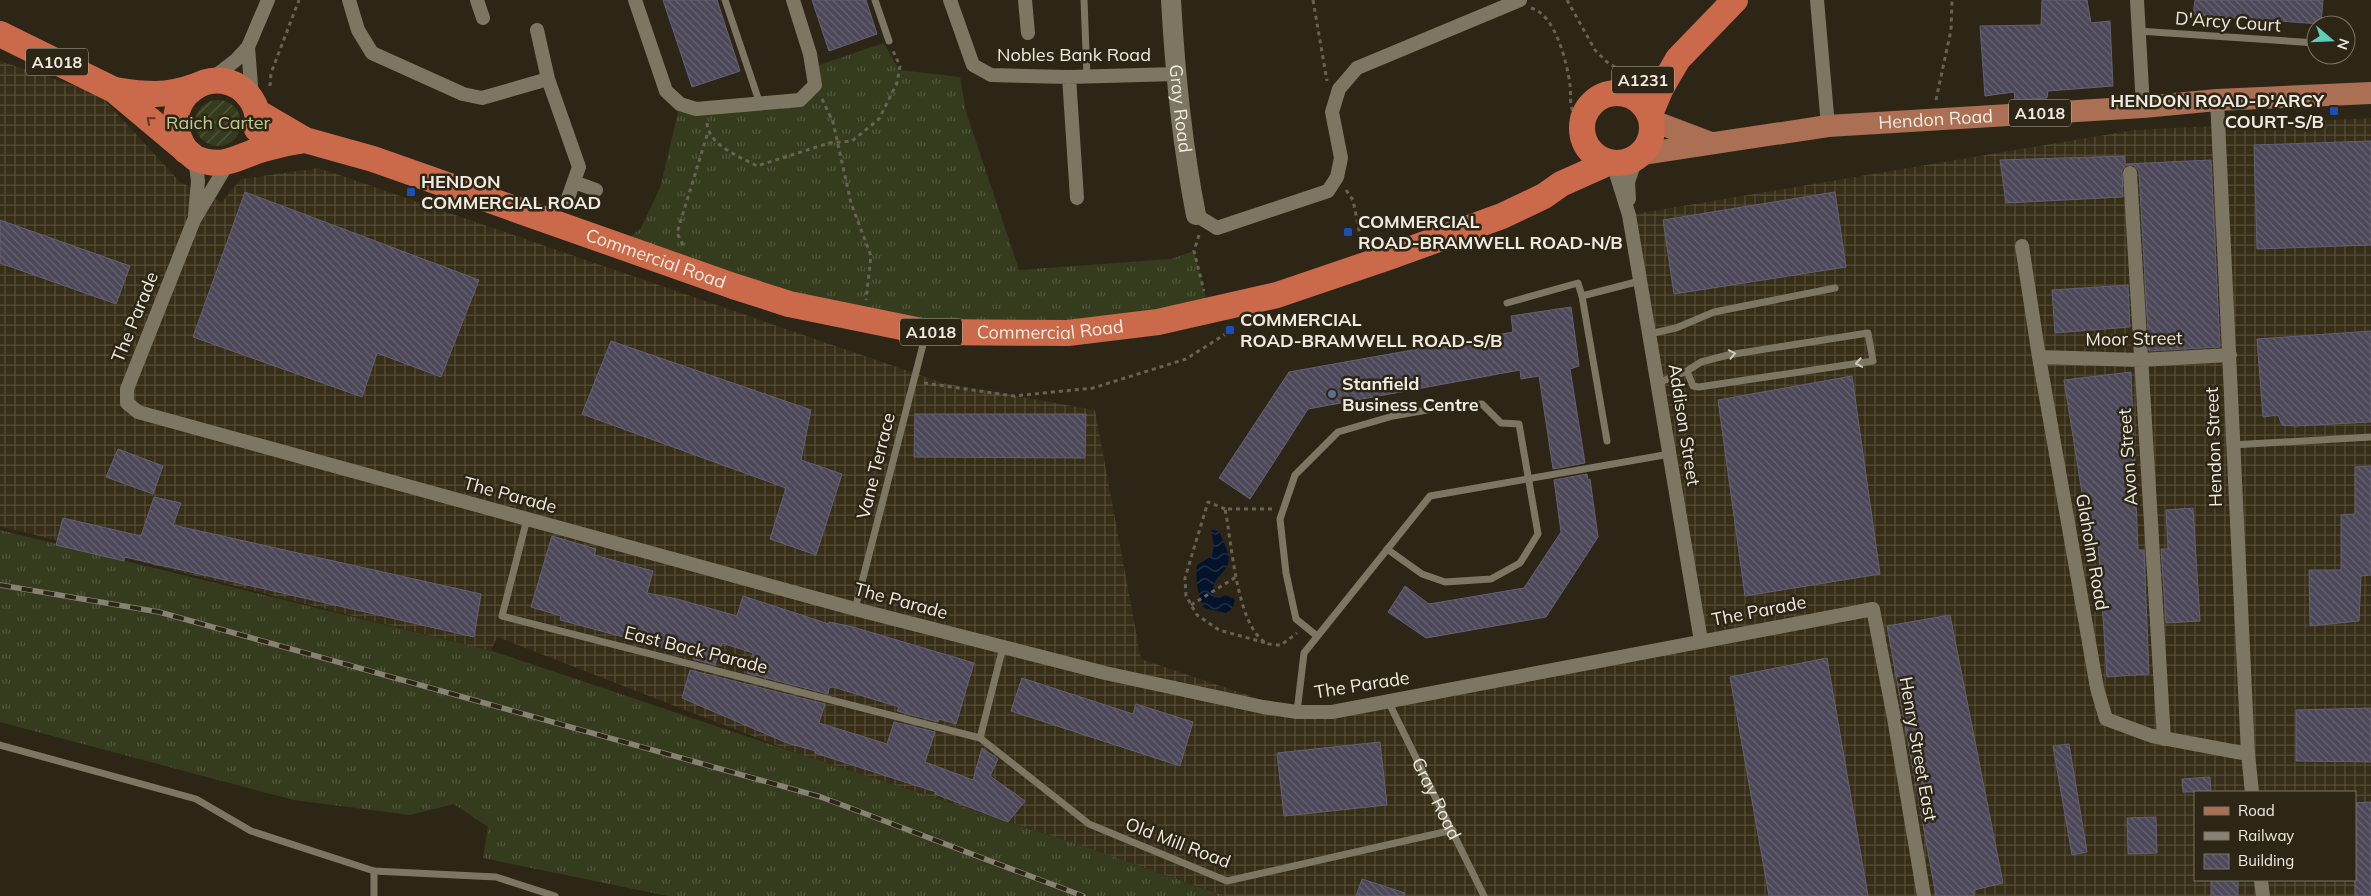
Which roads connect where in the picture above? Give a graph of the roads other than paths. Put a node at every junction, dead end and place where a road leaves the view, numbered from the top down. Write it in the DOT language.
graph roads {
  1 [pos="268,0"];
  2 [pos="349,0"];
  3 [pos="477,0"];
  4 [pos="635,0"];
  5 [pos="725,0"];
  6 [pos="793,0"];
  7 [pos="875,0"];
  8 [pos="950,0"];
  9 [pos="1025,0"];
  10 [pos="1084,0"];
  11 [pos="1171,0"];
  12 [pos="1735,0"];
  13 [pos="1817,0"];
  14 [pos="2137,0"];
  15 [pos="1518,1"];
  16 [pos="483,18"];
  17 [pos="537,30"];
  18 [pos="2138,32"];
  19 [pos="1028,33"];
  20 [pos="0,34"];
  21 [pos="889,42"];
  22 [pos="2306,42"];
  23 [pos="248,47"];
  24 [pos="1678,59"];
  25 [pos="1176,74"];
  26 [pos="1087,76"];
  27 [pos="1069,77"];
  28 [pos="548,78"];
  29 [pos="203,83"];
  30 [pos="114,90"];
  31 [pos="2371,94"];
  32 [pos="1605,95"];
  33 [pos="2216,100"];
  34 [pos="760,104"];
  35 [pos="255,107"];
  36 [pos="2143,107"];
  37 [pos="1651,117"];
  38 [pos="1582,126"];
  39 [pos="1828,126"];
  40 [pos="305,140"];
  41 [pos="1711,143"];
  42 [pos="191,154"];
  43 [pos="233,160"];
  44 [pos="1625,160"];
  45 [pos="2130,173"];
  46 [pos="574,182"];
  47 [pos="1562,184"];
  48 [pos="596,190"];
  49 [pos="568,198"];
  50 [pos="1077,198"];
  51 [pos="1629,215"];
  52 [pos="1200,217"];
  53 [pos="194,220"];
  54 [pos="2022,246"];
  55 [pos="1640,281"];
  56 [pos="1835,288"];
  57 [pos="1582,296"];
  58 [pos="1507,303"];
  59 [pos="926,332"];
  60 [pos="1649,334"];
  61 [pos="2230,355"];
  62 [pos="2039,357"];
  63 [pos="2141,360"];
  64 [pos="1687,371"];
  65 [pos="1658,383"];
  66 [pos="2371,437"];
  67 [pos="1607,441"];
  68 [pos="2232,445"];
  69 [pos="1670,454"];
  70 [pos="1529,479"];
  71 [pos="526,519"];
  72 [pos="1387,549"];
  73 [pos="856,608"];
  74 [pos="1873,608"];
  75 [pos="1318,636"];
  76 [pos="1700,641"];
  77 [pos="1003,647"];
  78 [pos="1388,701"];
  79 [pos="1297,712"];
  80 [pos="980,738"];
  81 [pos="2164,739"];
  82 [pos="0,745"];
  83 [pos="2248,754"];
  84 [pos="2252,791"];
  85 [pos="1453,830"];
  86 [pos="374,871"];
  87 [pos="2261,881"];
  88 [pos="374,896"];
  89 [pos="555,896"];
  90 [pos="1484,896"];
  91 [pos="1924,896"];
  92 [pos="2263,896"];
  1 -- 23 [label="street"];
  2 -- 28 [label="street"];
  3 -- 16 [label="street"];
  4 -- 34 [label="street"];
  5 -- 34 [label="lane"];
  6 -- 34 [label="street"];
  7 -- 21 [label="lane"];
  8 -- 27 [label="street, Nobles Bank Road"];
  9 -- 19 [label="street"];
  10 -- 26 [label="lane"];
  11 -- 25 [label="street, Gray Road"];
  12 -- 24 [label="highway, A1231"];
  13 -- 39 [label="street"];
  14 -- 18 [label="street"];
  15 -- 52 [label="street"];
  17 -- 28 [label="street"];
  18 -- 22 [label="lane, D'Arcy Court"];
  18 -- 36 [label="street"];
  20 -- 30 [label="highway, Commercial Road / A1018"];
  23 -- 29 [label="street"];
  23 -- 35 [label="street"];
  24 -- 32 [label="highway, A1231"];
  24 -- 37 [label="highway, A1231"];
  25 -- 26 [label="street, Nobles Bank Road"];
  25 -- 52 [label="street, Gray Road"];
  26 -- 27 [label="street, Nobles Bank Road"];
  27 -- 50 [label="street"];
  28 -- 46 [label="street"];
  29 -- 30 [label="highway, Commercial Road / A1018"];
  29 -- 35 [label="highway, Commercial Road"];
  29 -- 42 [label="highway"];
  42 -- 30 [label="highway, Commercial Road / A1018, one-way"];
  31 -- 33 [label="main road, Hendon Road / A1018"];
  32 -- 37 [label="highway"];
  32 -- 38 [label="highway"];
  33 -- 36 [label="main road, Hendon Road / A1018"];
  33 -- 61 [label="street, Hendon Street"];
  35 -- 40 [label="highway, Commercial Road / A1018"];
  35 -- 43 [label="highway"];
  36 -- 39 [label="main road, Hendon Road / A1018"];
  37 -- 41 [label="main road, Hendon Road / A1018"];
  37 -- 44 [label="highway"];
  38 -- 44 [label="highway"];
  38 -- 47 [label="highway, Commercial Road / A1018"];
  39 -- 41 [label="main road, Hendon Road / A1018"];
  40 -- 43 [label="highway, Commercial Road / A1018"];
  40 -- 59 [label="highway, Commercial Road / A1018"];
  41 -- 44 [label="main road, Hendon Road / A1018"];
  42 -- 43 [label="highway, Commercial Road"];
  42 -- 53 [label="street, The Parade"];
  43 -- 53 [label="street, The Parade"];
  44 -- 47 [label="highway, Commercial Road / A1018"];
  44 -- 51 [label="street"];
  44 -- 51 [label="street"];
  45 -- 63 [label="street, Avon Street"];
  46 -- 48 [label="street"];
  46 -- 49 [label="street"];
  47 -- 59 [label="highway, Commercial Road / A1018"];
  51 -- 55 [label="street, Addison Street"];
  53 -- 71 [label="street, The Parade"];
  54 -- 62 [label="street, Glaholm Road"];
  55 -- 57 [label="lane"];
  55 -- 60 [label="street, Addison Street"];
  56 -- 60 [label="lane"];
  57 -- 58 [label="lane"];
  57 -- 67 [label="lane"];
  59 -- 73 [label="lane, Vane Terrace"];
  60 -- 65 [label="street, Addison Street"];
  61 -- 63 [label="street, Moor Street"];
  61 -- 68 [label="street, Hendon Street"];
  62 -- 63 [label="street, Moor Street"];
  62 -- 81 [label="street, Glaholm Road"];
  63 -- 81 [label="street, Avon Street"];
  64 -- 64 [label="lane, one-way"];
  64 -- 65 [label="lane"];
  65 -- 69 [label="street, Addison Street"];
  66 -- 68 [label="lane"];
  68 -- 83 [label="street, Hendon Street"];
  69 -- 70 [label="lane"];
  69 -- 76 [label="street, Addison Street"];
  70 -- 72 [label="lane"];
  70 -- 72 [label="lane"];
  70 -- 75 [label="lane"];
  71 -- 73 [label="street, The Parade"];
  71 -- 80 [label="lane, East Back Parade"];
  72 -- 75 [label="lane"];
  73 -- 77 [label="street, The Parade"];
  74 -- 76 [label="street, The Parade"];
  74 -- 91 [label="street, Henry Street East"];
  75 -- 79 [label="lane"];
  76 -- 78 [label="street, The Parade"];
  77 -- 79 [label="street, The Parade"];
  77 -- 80 [label="lane"];
  78 -- 79 [label="street, The Parade"];
  78 -- 85 [label="lane, Gray Road"];
  80 -- 85 [label="lane, Old Mill Road"];
  81 -- 83 [label="street, Glaholm Road"];
  82 -- 86 [label="lane"];
  83 -- 84 [label="street, Hendon Street"];
  85 -- 90 [label="lane, Gray Road"];
  86 -- 88 [label="lane"];
  86 -- 89 [label="lane"];
  87 -- 92 [label="street"];
}
